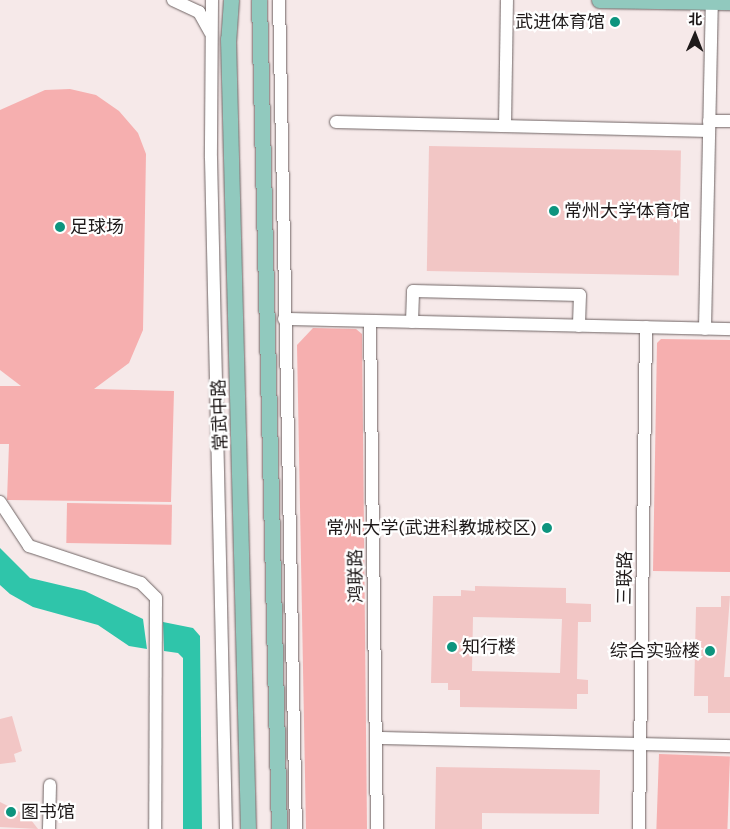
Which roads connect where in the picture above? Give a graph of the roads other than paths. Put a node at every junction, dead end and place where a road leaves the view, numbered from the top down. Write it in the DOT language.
graph roads {
  1 [pos="173,0"];
  2 [pos="212,0"];
  3 [pos="231,0"];
  4 [pos="259,0"];
  5 [pos="279,0"];
  6 [pos="507,0"];
  7 [pos="599,0"];
  8 [pos="712,2"];
  9 [pos="730,2"];
  10 [pos="211,37"];
  11 [pos="730,121"];
  12 [pos="336,122"];
  13 [pos="505,126"];
  14 [pos="709,126"];
  15 [pos="284,319"];
  16 [pos="370,322"];
  17 [pos="412,322"];
  18 [pos="579,326"];
  19 [pos="646,327"];
  20 [pos="705,329"];
  21 [pos="730,329"];
  22 [pos="0,502"];
  23 [pos="377,738"];
  24 [pos="641,745"];
  25 [pos="730,746"];
  26 [pos="50,785"];
  27 [pos="49,829"];
  28 [pos="155,829"];
  29 [pos="226,829"];
  30 [pos="248,829"];
  31 [pos="279,829"];
  32 [pos="296,829"];
  33 [pos="377,829"];
  34 [pos="639,829"];
  1 -- 10 [label="street"];
  2 -- 10 [label="street"];
  3 -- 30 [label="main road, 常武中路"];
  4 -- 31 [label="main road"];
  5 -- 15 [label="street"];
  6 -- 13 [label="street"];
  7 -- 8 [label="main road"];
  8 -- 9 [label="main road"];
  8 -- 14 [label="street"];
  10 -- 29 [label="street"];
  11 -- 14 [label="street"];
  12 -- 13 [label="street"];
  13 -- 14 [label="street"];
  14 -- 20 [label="street"];
  15 -- 16 [label="street"];
  15 -- 32 [label="street"];
  16 -- 17 [label="street"];
  16 -- 23 [label="street, 鸿联路"];
  17 -- 18 [label="street"];
  17 -- 18 [label="street"];
  18 -- 19 [label="street"];
  19 -- 20 [label="street"];
  19 -- 24 [label="street, 三联路"];
  20 -- 21 [label="street"];
  22 -- 28 [label="street"];
  23 -- 24 [label="street"];
  23 -- 33 [label="street, 鸿联路"];
  24 -- 25 [label="street"];
  24 -- 34 [label="street, 三联路"];
  26 -- 27 [label="street"];
}
